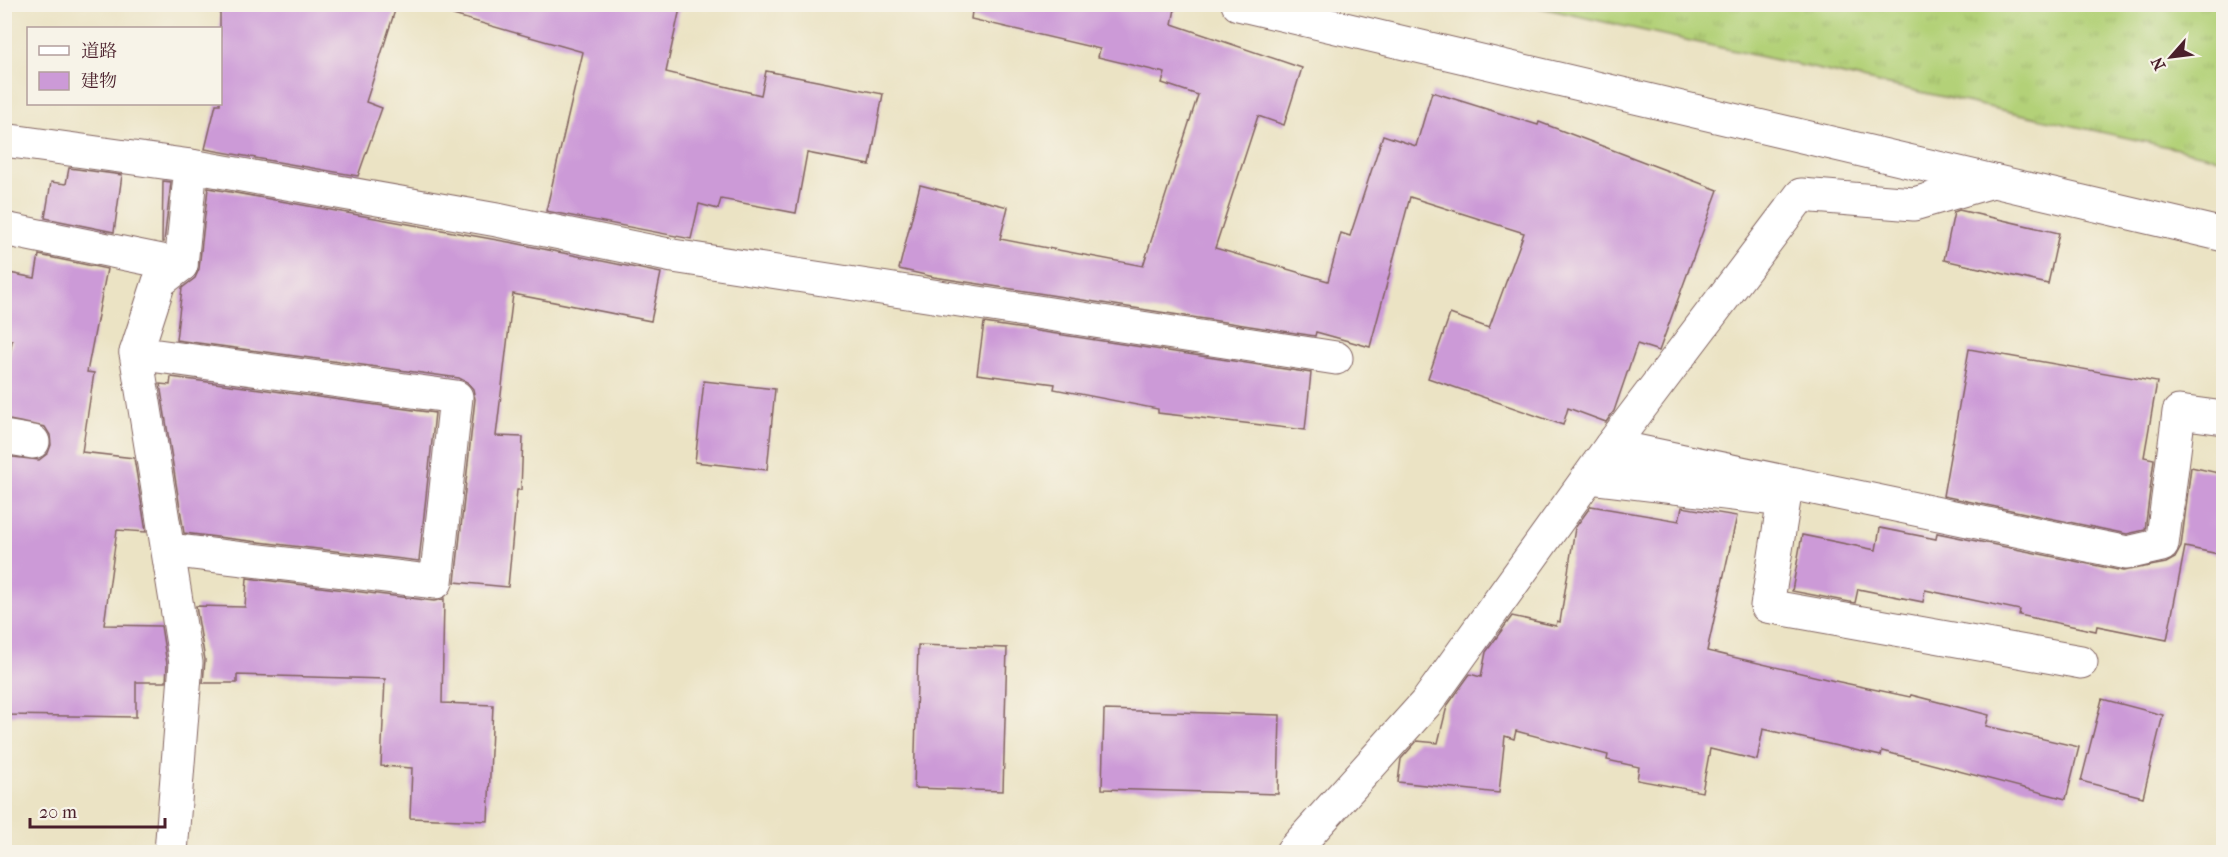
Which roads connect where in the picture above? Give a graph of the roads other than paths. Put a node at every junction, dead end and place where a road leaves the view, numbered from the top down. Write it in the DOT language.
graph roads {
  1 [pos="1238,4"];
  2 [pos="4,140"];
  3 [pos="191,166"];
  4 [pos="1993,181"];
  5 [pos="4,229"];
  6 [pos="2223,235"];
  7 [pos="181,265"];
  8 [pos="136,353"];
  9 [pos="1336,358"];
  10 [pos="2223,418"];
  11 [pos="1611,446"];
  12 [pos="1590,477"];
  13 [pos="169,550"];
  14 [pos="2081,662"];
  15 [pos="171,852"];
  16 [pos="1292,852"];
  1 -- 4 [label="street"];
  2 -- 3 [label="street"];
  3 -- 7 [label="street"];
  3 -- 9 [label="street"];
  4 -- 6 [label="street"];
  4 -- 11 [label="street"];
  5 -- 7 [label="street"];
  7 -- 8 [label="street"];
  8 -- 13 [label="street"];
  8 -- 13 [label="street"];
  10 -- 11 [label="street"];
  11 -- 12 [label="street"];
  12 -- 14 [label="street"];
  12 -- 16 [label="street"];
  13 -- 15 [label="street"];
}
